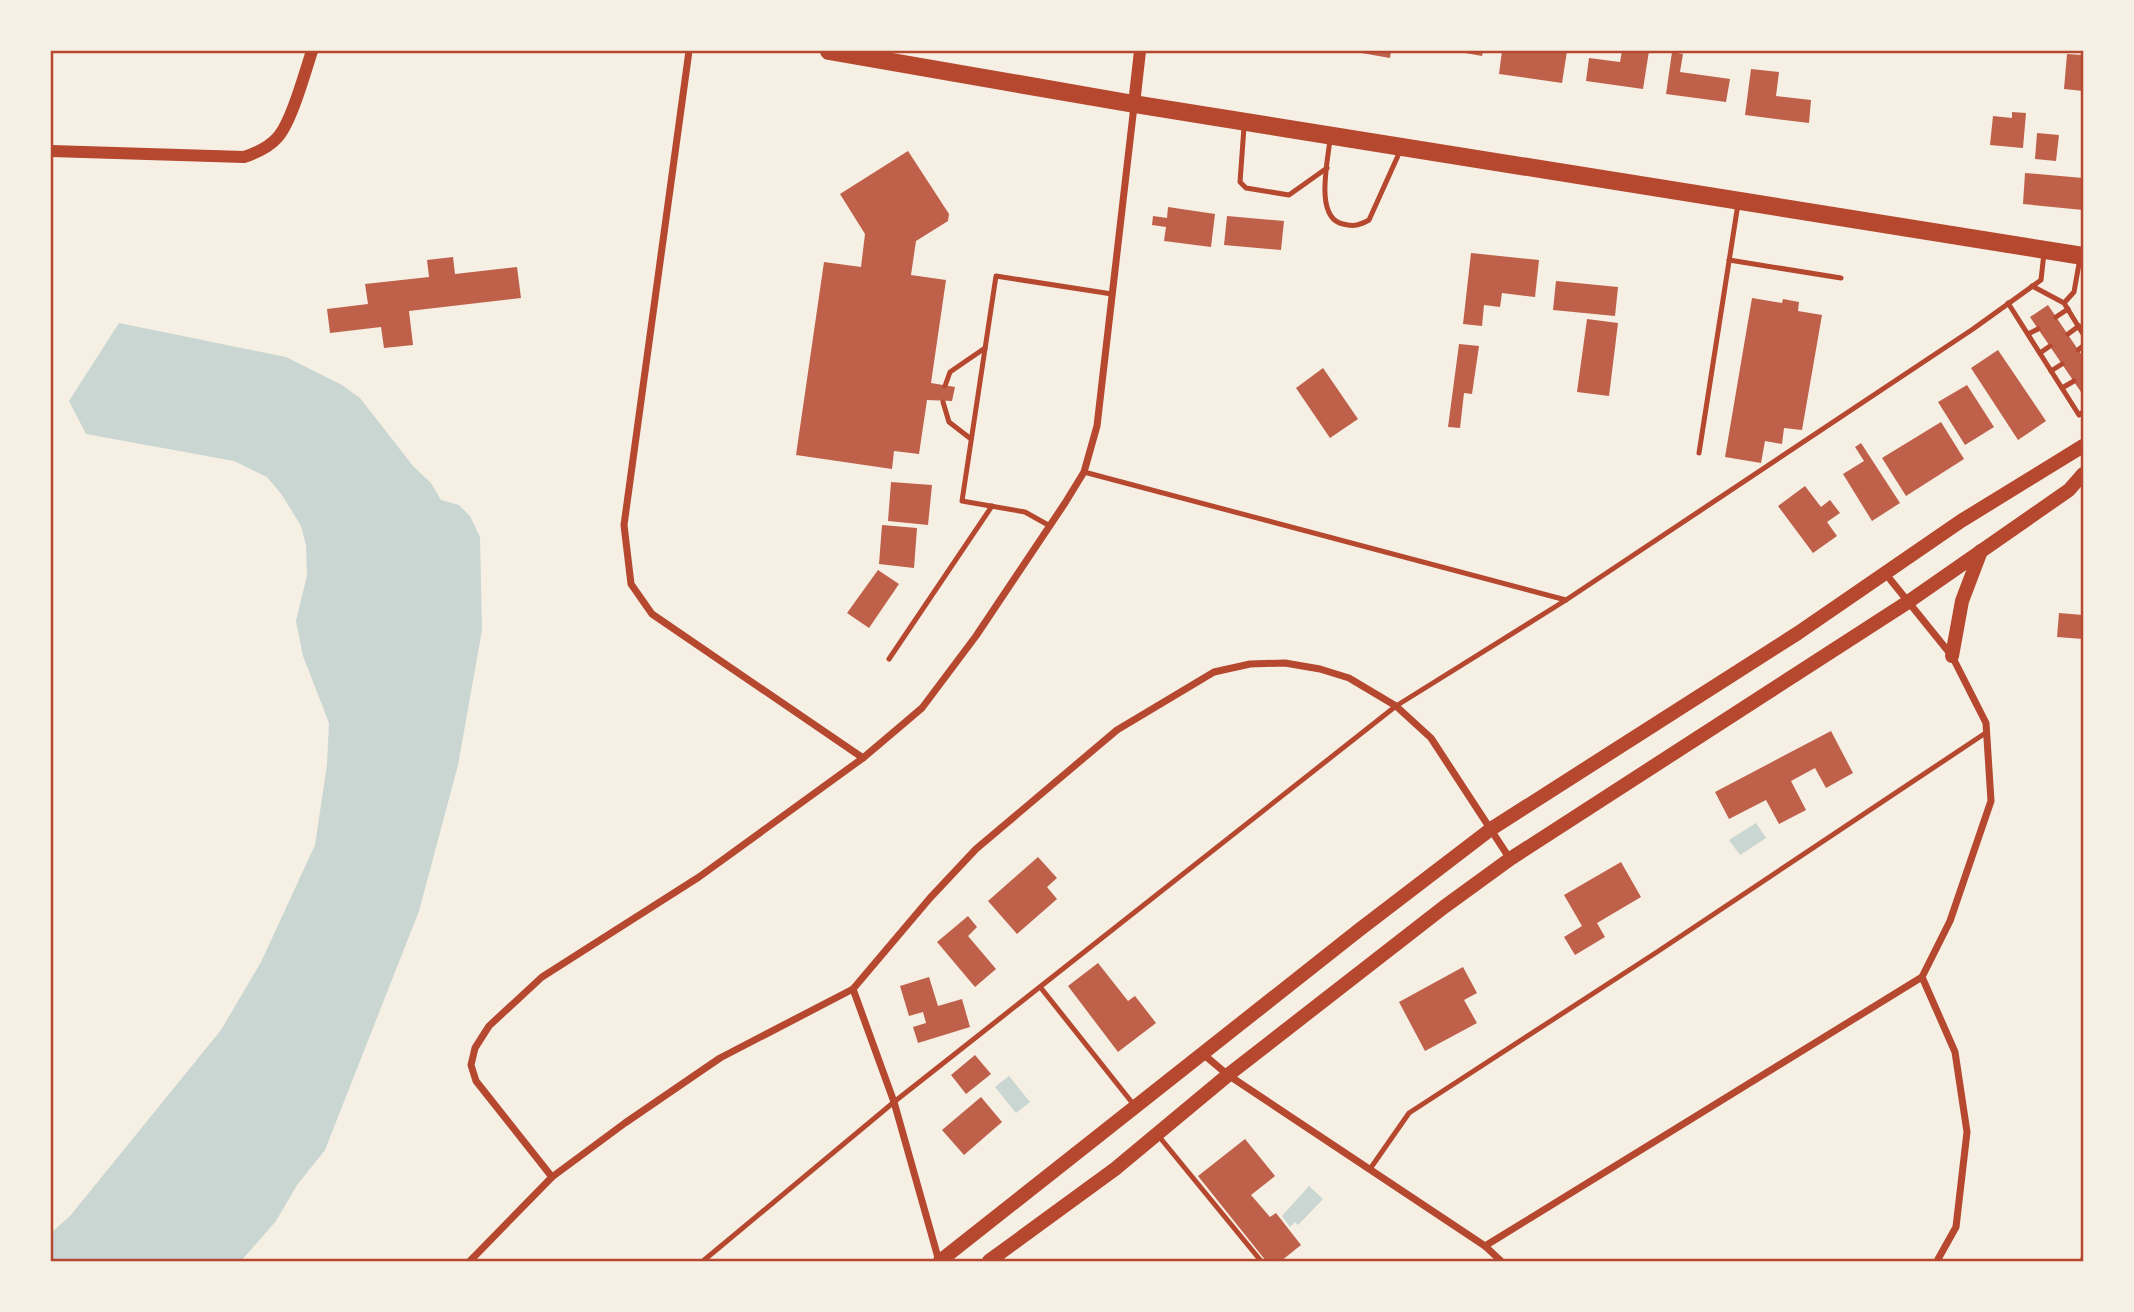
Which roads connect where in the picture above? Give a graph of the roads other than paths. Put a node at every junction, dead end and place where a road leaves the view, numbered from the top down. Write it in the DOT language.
graph roads {
  1 [pos="312,51"];
  2 [pos="689,51"];
  3 [pos="829,51"];
  4 [pos="1140,51"];
  5 [pos="1134,104"];
  6 [pos="1245,122"];
  7 [pos="1330,136"];
  8 [pos="1402,147"];
  9 [pos="51,151"];
  10 [pos="1327,168"];
  11 [pos="1739,201"];
  12 [pos="2044,250"];
  13 [pos="2082,256"];
  14 [pos="1729,260"];
  15 [pos="1841,278"];
  16 [pos="2032,286"];
  17 [pos="1112,294"];
  18 [pos="2008,303"];
  19 [pos="2064,303"];
  20 [pos="2068,309"];
  21 [pos="2056,317"];
  22 [pos="2079,326"];
  23 [pos="2038,328"];
  24 [pos="2028,334"];
  25 [pos="2068,334"];
  26 [pos="2083,334"];
  27 [pos="2050,346"];
  28 [pos="985,348"];
  29 [pos="2040,353"];
  30 [pos="2062,364"];
  31 [pos="2051,371"];
  32 [pos="2074,381"];
  33 [pos="945,386"];
  34 [pos="2062,388"];
  35 [pos="943,402"];
  36 [pos="2083,412"];
  37 [pos="971,439"];
  38 [pos="2083,446"];
  39 [pos="1699,453"];
  40 [pos="1084,472"];
  41 [pos="2083,474"];
  42 [pos="992,506"];
  43 [pos="1050,526"];
  44 [pos="1981,551"];
  45 [pos="1885,573"];
  46 [pos="1566,600"];
  47 [pos="1908,602"];
  48 [pos="1952,656"];
  49 [pos="889,659"];
  50 [pos="1396,706"];
  51 [pos="1987,732"];
  52 [pos="863,758"];
  53 [pos="1492,829"];
  54 [pos="1510,859"];
  55 [pos="1922,977"];
  56 [pos="1041,988"];
  57 [pos="853,989"];
  58 [pos="1203,1054"];
  59 [pos="1228,1075"];
  60 [pos="894,1102"];
  61 [pos="1136,1108"];
  62 [pos="1157,1134"];
  63 [pos="1370,1169"];
  64 [pos="552,1177"];
  65 [pos="1485,1246"];
  66 [pos="470,1261"];
  67 [pos="703,1261"];
  68 [pos="940,1261"];
  69 [pos="989,1261"];
  70 [pos="1261,1261"];
  71 [pos="1501,1261"];
  72 [pos="1937,1261"];
  1 -- 9 [label="street"];
  2 -- 52 [label="street"];
  3 -- 5 [label="main road"];
  4 -- 5 [label="street"];
  5 -- 6 [label="main road"];
  5 -- 17 [label="street"];
  6 -- 7 [label="main road"];
  6 -- 10 [label="lane"];
  7 -- 8 [label="main road"];
  7 -- 10 [label="lane"];
  8 -- 10 [label="lane"];
  8 -- 11 [label="main road"];
  11 -- 12 [label="main road"];
  11 -- 14 [label="lane"];
  12 -- 13 [label="main road"];
  12 -- 16 [label="lane"];
  13 -- 19 [label="lane"];
  14 -- 15 [label="lane"];
  14 -- 39 [label="lane"];
  16 -- 18 [label="lane"];
  16 -- 19 [label="lane"];
  17 -- 28 [label="lane"];
  17 -- 40 [label="street"];
  18 -- 24 [label="lane"];
  18 -- 46 [label="lane"];
  19 -- 20 [label="lane"];
  20 -- 21 [label="lane"];
  20 -- 22 [label="lane"];
  22 -- 25 [label="lane"];
  22 -- 26 [label="lane"];
  23 -- 24 [label="lane"];
  24 -- 29 [label="lane"];
  27 -- 29 [label="lane"];
  28 -- 33 [label="lane"];
  28 -- 37 [label="lane"];
  29 -- 31 [label="lane"];
  30 -- 31 [label="lane"];
  31 -- 34 [label="lane"];
  32 -- 34 [label="lane"];
  34 -- 36 [label="lane"];
  35 -- 37 [label="lane"];
  37 -- 42 [label="lane"];
  38 -- 45 [label="main road"];
  40 -- 43 [label="street"];
  40 -- 46 [label="lane"];
  41 -- 44 [label="main road"];
  42 -- 43 [label="lane"];
  42 -- 49 [label="lane"];
  43 -- 52 [label="street"];
  44 -- 47 [label="main road"];
  44 -- 48 [label="main road"];
  45 -- 47 [label="street"];
  45 -- 53 [label="main road"];
  46 -- 50 [label="lane"];
  47 -- 48 [label="street"];
  47 -- 54 [label="main road"];
  48 -- 51 [label="street"];
  50 -- 53 [label="street"];
  50 -- 56 [label="lane"];
  50 -- 57 [label="street"];
  51 -- 55 [label="street"];
  51 -- 63 [label="lane"];
  52 -- 64 [label="street"];
  53 -- 54 [label="street"];
  53 -- 58 [label="main road"];
  54 -- 59 [label="main road"];
  55 -- 65 [label="street"];
  55 -- 72 [label="street"];
  56 -- 60 [label="lane"];
  56 -- 61 [label="lane"];
  57 -- 60 [label="street"];
  57 -- 64 [label="street"];
  58 -- 59 [label="street"];
  58 -- 61 [label="main road"];
  59 -- 62 [label="main road"];
  59 -- 63 [label="street"];
  60 -- 67 [label="lane"];
  60 -- 68 [label="street"];
  61 -- 68 [label="main road"];
  62 -- 69 [label="main road"];
  62 -- 70 [label="lane"];
  63 -- 65 [label="street"];
  64 -- 66 [label="street"];
  65 -- 71 [label="street"];
}
